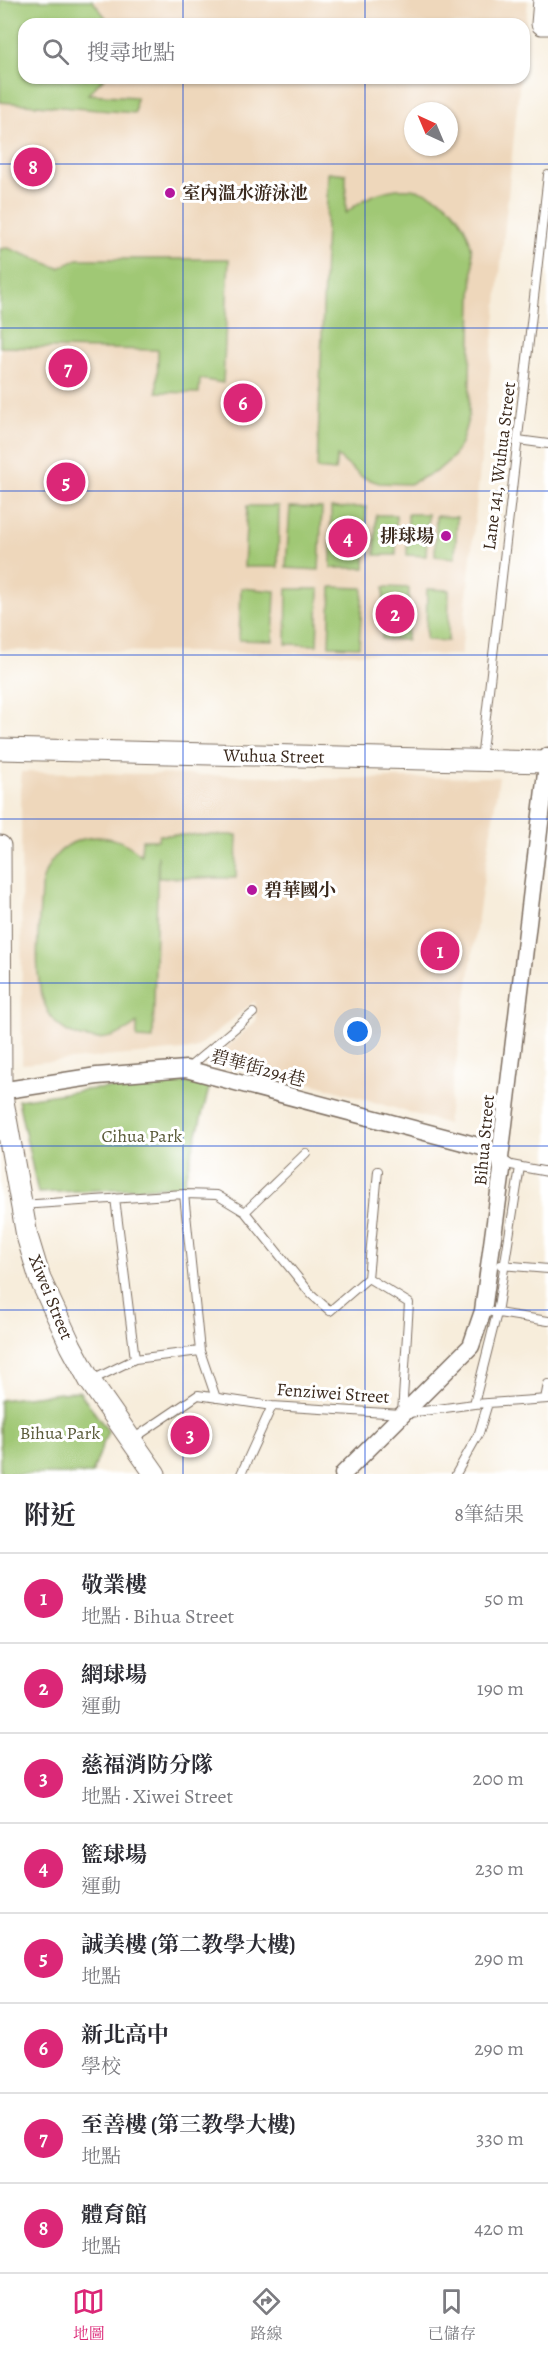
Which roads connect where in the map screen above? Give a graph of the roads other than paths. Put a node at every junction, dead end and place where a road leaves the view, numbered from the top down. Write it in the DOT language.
graph roads {
  1 [pos="544,0"];
  2 [pos="548,24"];
  3 [pos="548,175"];
  4 [pos="518,440"];
  5 [pos="548,444"];
  6 [pos="0,749"];
  7 [pos="481,760"];
  8 [pos="548,760"];
  9 [pos="0,846"];
  10 [pos="253,1013"];
  11 [pos="186,1070"];
  12 [pos="1,1091"];
  13 [pos="306,1153"];
  14 [pos="500,1158"];
  15 [pos="520,1167"];
  16 [pos="378,1171"];
  17 [pos="548,1172"];
  18 [pos="184,1194"];
  19 [pos="115,1198"];
  20 [pos="21,1205"];
  21 [pos="245,1212"];
  22 [pos="497,1265"];
  23 [pos="548,1269"];
  24 [pos="368,1278"];
  25 [pos="490,1312"];
  26 [pos="548,1321"];
  27 [pos="200,1351"];
  28 [pos="135,1359"];
  29 [pos="90,1381"];
  30 [pos="548,1384"];
  31 [pos="216,1398"];
  32 [pos="546,1399"];
  33 [pos="488,1403"];
  34 [pos="474,1404"];
  35 [pos="272,1406"];
  36 [pos="402,1414"];
  37 [pos="131,1441"];
  38 [pos="356,1466"];
  39 [pos="155,1474"];
  40 [pos="241,1474"];
  41 [pos="343,1474"];
  42 [pos="456,1474"];
  1 -- 2 [label="street"];
  3 -- 4 [label="lane, Lane 141, Wuhua Street"];
  4 -- 5 [label="lane"];
  4 -- 7 [label="lane, Lane 141, Wuhua Street"];
  6 -- 7 [label="street, Wuhua Street"];
  7 -- 8 [label="street, Wuhua Street"];
  8 -- 14 [label="street, Bihua Street"];
  9 -- 12 [label="street, Xiwei Street"];
  10 -- 11 [label="lane"];
  11 -- 12 [label="street, 碧華街294巷"];
  11 -- 14 [label="street, 碧華街294巷"];
  12 -- 20 [label="street, Xiwei Street"];
  13 -- 21 [label="lane"];
  14 -- 15 [label="lane"];
  14 -- 22 [label="street, Bihua Street"];
  15 -- 17 [label="lane"];
  15 -- 22 [label="lane"];
  16 -- 24 [label="lane"];
  18 -- 19 [label="lane"];
  18 -- 21 [label="lane"];
  18 -- 27 [label="lane"];
  19 -- 20 [label="lane"];
  19 -- 28 [label="lane"];
  20 -- 29 [label="street, Xiwei Street"];
  21 -- 24 [label="lane"];
  22 -- 23 [label="lane"];
  22 -- 25 [label="street, Bihua Street"];
  24 -- 36 [label="lane"];
  25 -- 26 [label="lane"];
  25 -- 34 [label="lane"];
  25 -- 36 [label="street, Bihua Street"];
  27 -- 28 [label="lane"];
  27 -- 31 [label="lane"];
  28 -- 29 [label="lane"];
  29 -- 37 [label="street, Xiwei Street"];
  30 -- 32 [label="lane"];
  31 -- 35 [label="lane, Fenziwei Street"];
  31 -- 37 [label="lane, Fenziwei Street"];
  32 -- 33 [label="lane, Fenziwei Street"];
  33 -- 34 [label="lane, Fenziwei Street"];
  33 -- 42 [label="lane"];
  34 -- 36 [label="lane, Fenziwei Street"];
  35 -- 36 [label="lane, Fenziwei Street"];
  35 -- 40 [label="lane"];
  36 -- 38 [label="street, Bihua Street"];
  37 -- 39 [label="street, Xiwei Street"];
  38 -- 41 [label="street, Bihua Street"];
}
